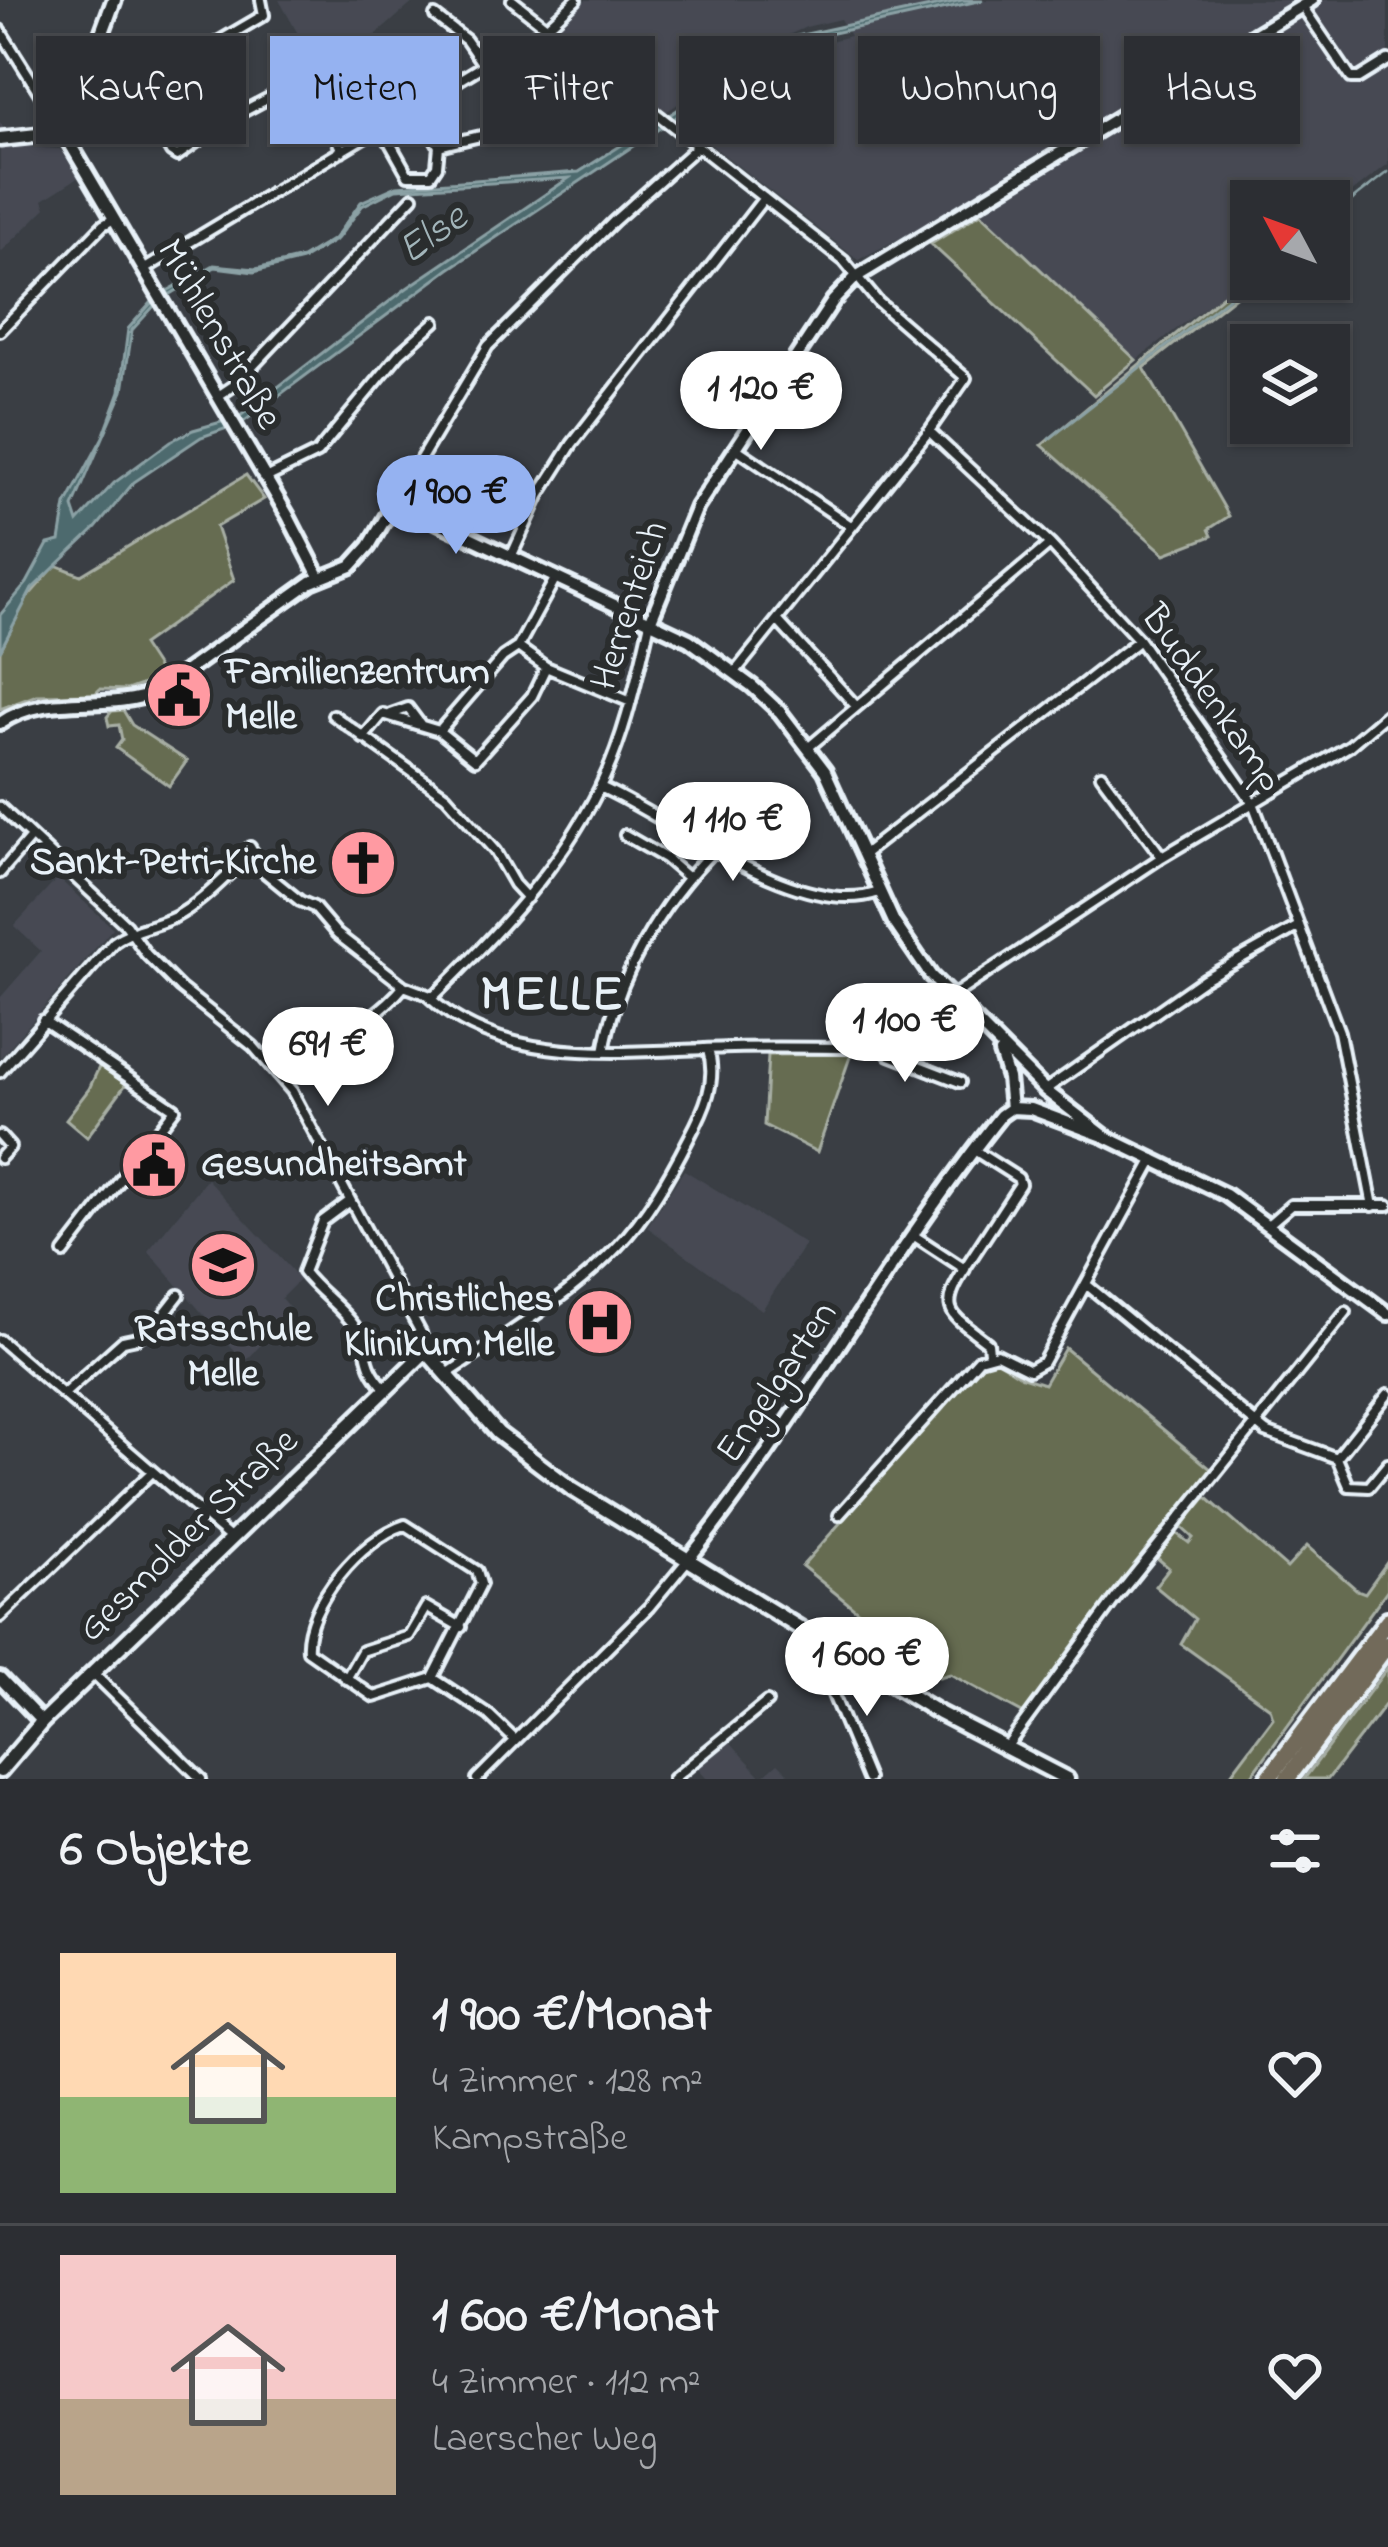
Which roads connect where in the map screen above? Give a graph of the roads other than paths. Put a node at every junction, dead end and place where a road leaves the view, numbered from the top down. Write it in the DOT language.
graph roads {
  1 [pos="114,0"];
  2 [pos="261,0"];
  3 [pos="512,0"];
  4 [pos="576,0"];
  5 [pos="1307,3"];
  6 [pos="436,16"];
  7 [pos="547,27"];
  8 [pos="0,30"];
  9 [pos="102,36"];
  10 [pos="532,36"];
  11 [pos="558,36"];
  12 [pos="1388,60"];
  13 [pos="483,65"];
  14 [pos="36,88"];
  15 [pos="655,113"];
  16 [pos="36,135"];
  17 [pos="483,136"];
  18 [pos="0,139"];
  19 [pos="70,144"];
  20 [pos="353,144"];
  21 [pos="394,144"];
  22 [pos="440,146"];
  23 [pos="698,146"];
  24 [pos="342,151"];
  25 [pos="413,197"];
  26 [pos="764,198"];
  27 [pos="115,218"];
  28 [pos="145,269"];
  29 [pos="856,277"];
  30 [pos="435,322"];
  31 [pos="0,332"];
  32 [pos="217,397"];
  33 [pos="929,431"];
  34 [pos="737,449"];
  35 [pos="266,478"];
  36 [pos="395,502"];
  37 [pos="851,526"];
  38 [pos="1050,544"];
  39 [pos="511,557"];
  40 [pos="555,579"];
  41 [pos="315,580"];
  42 [pos="778,621"];
  43 [pos="650,622"];
  44 [pos="1139,640"];
  45 [pos="518,647"];
  46 [pos="546,667"];
  47 [pos="734,672"];
  48 [pos="631,702"];
  49 [pos="856,706"];
  50 [pos="333,715"];
  51 [pos="1386,721"];
  52 [pos="0,722"];
  53 [pos="439,731"];
  54 [pos="367,740"];
  55 [pos="809,747"];
  56 [pos="1101,776"];
  57 [pos="600,788"];
  58 [pos="1253,803"];
  59 [pos="0,807"];
  60 [pos="626,835"];
  61 [pos="31,837"];
  62 [pos="250,847"];
  63 [pos="715,849"];
  64 [pos="864,854"];
  65 [pos="1162,857"];
  66 [pos="252,862"];
  67 [pos="0,873"];
  68 [pos="687,877"];
  69 [pos="879,892"];
  70 [pos="527,898"];
  71 [pos="1297,927"];
  72 [pos="131,931"];
  73 [pos="404,986"];
  74 [pos="952,996"];
  75 [pos="430,998"];
  76 [pos="43,1020"];
  77 [pos="880,1044"];
  78 [pos="996,1045"];
  79 [pos="708,1050"];
  80 [pos="604,1052"];
  81 [pos="0,1072"];
  82 [pos="280,1077"];
  83 [pos="960,1082"];
  84 [pos="1045,1090"];
  85 [pos="1010,1108"];
  86 [pos="0,1136"];
  87 [pos="1106,1137"];
  88 [pos="973,1150"];
  89 [pos="0,1158"];
  90 [pos="1154,1159"];
  91 [pos="350,1201"];
  92 [pos="1388,1205"];
  93 [pos="1373,1206"];
  94 [pos="1270,1225"];
  95 [pos="912,1234"];
  96 [pos="64,1252"];
  97 [pos="965,1269"];
  98 [pos="1087,1285"];
  99 [pos="179,1295"];
  100 [pos="1346,1312"];
  101 [pos="1388,1314"];
  102 [pos="0,1340"];
  103 [pos="426,1351"];
  104 [pos="989,1353"];
  105 [pos="447,1374"];
  106 [pos="384,1387"];
  107 [pos="64,1393"];
  108 [pos="1388,1394"];
  109 [pos="1257,1424"];
  110 [pos="1337,1458"];
  111 [pos="1388,1464"];
  112 [pos="151,1472"];
  113 [pos="839,1515"];
  114 [pos="229,1537"];
  115 [pos="687,1561"];
  116 [pos="0,1617"];
  117 [pos="1388,1620"];
  118 [pos="461,1627"];
  119 [pos="1388,1644"];
  120 [pos="844,1657"];
  121 [pos="92,1672"];
  122 [pos="0,1678"];
  123 [pos="434,1678"];
  124 [pos="346,1679"];
  125 [pos="767,1702"];
  126 [pos="42,1722"];
  127 [pos="515,1740"];
  128 [pos="1008,1745"];
  129 [pos="0,1771"];
  130 [pos="201,1779"];
  131 [pos="476,1779"];
  132 [pos="673,1779"];
  133 [pos="868,1779"];
  134 [pos="1067,1779"];
  135 [pos="1268,1779"];
  136 [pos="1287,1779"];
  1 -- 9 [label="main road"];
  2 -- 24 [label="street"];
  3 -- 7 [label="street"];
  4 -- 7 [label="street"];
  5 -- 12 [label="street, Herrenteich"];
  5 -- 29 [label="street, Herrenteich"];
  6 -- 13 [label="street"];
  7 -- 10 [label="street"];
  7 -- 11 [label="street"];
  8 -- 14 [label="street"];
  15 -- 23 [label="street"];
  16 -- 18 [label="main road"];
  17 -- 22 [label="street"];
  19 -- 27 [label="street, Mühlenstraße"];
  20 -- 24 [label="street"];
  21 -- 22 [label="street"];
  23 -- 26 [label="street"];
  23 -- 36 [label="street"];
  24 -- 28 [label="street"];
  25 -- 32 [label="street"];
  26 -- 29 [label="street"];
  26 -- 39 [label="street"];
  27 -- 28 [label="street, Mühlenstraße"];
  27 -- 31 [label="street"];
  28 -- 32 [label="street, Mühlenstraße"];
  29 -- 33 [label="street"];
  29 -- 34 [label="street, Herrenteich"];
  30 -- 35 [label="street"];
  32 -- 35 [label="street, Mühlenstraße"];
  33 -- 37 [label="street"];
  33 -- 38 [label="street, Buddenkamp"];
  34 -- 37 [label="street"];
  34 -- 43 [label="street, Herrenteich"];
  35 -- 41 [label="street, Mühlenstraße"];
  36 -- 39 [label="street"];
  36 -- 41 [label="street"];
  37 -- 42 [label="street"];
  38 -- 44 [label="street, Buddenkamp"];
  38 -- 49 [label="street"];
  39 -- 40 [label="street"];
  40 -- 43 [label="street"];
  40 -- 45 [label="street"];
  41 -- 52 [label="street"];
  42 -- 47 [label="street"];
  42 -- 49 [label="street"];
  43 -- 47 [label="street"];
  43 -- 48 [label="street, Herrenteich"];
  44 -- 58 [label="street, Buddenkamp"];
  44 -- 64 [label="street"];
  45 -- 46 [label="street"];
  45 -- 53 [label="street"];
  46 -- 48 [label="street"];
  46 -- 53 [label="street"];
  47 -- 55 [label="street"];
  48 -- 57 [label="street, Herrenteich"];
  49 -- 55 [label="street"];
  50 -- 54 [label="street"];
  51 -- 58 [label="street"];
  53 -- 54 [label="street"];
  54 -- 70 [label="street"];
  55 -- 64 [label="street"];
  56 -- 65 [label="street"];
  57 -- 63 [label="street"];
  57 -- 70 [label="street, Herrenteich"];
  58 -- 65 [label="street"];
  58 -- 71 [label="street, Buddenkamp"];
  59 -- 61 [label="street"];
  60 -- 68 [label="street"];
  61 -- 67 [label="street"];
  61 -- 72 [label="street"];
  62 -- 66 [label="street"];
  63 -- 68 [label="street"];
  63 -- 69 [label="street"];
  64 -- 69 [label="street"];
  65 -- 74 [label="street"];
  66 -- 72 [label="street"];
  66 -- 73 [label="street"];
  68 -- 80 [label="street"];
  69 -- 74 [label="street"];
  70 -- 75 [label="street, Herrenteich"];
  71 -- 84 [label="street"];
  71 -- 93 [label="street, Buddenkamp"];
  72 -- 76 [label="street"];
  72 -- 82 [label="street"];
  73 -- 75 [label="street"];
  73 -- 82 [label="street"];
  74 -- 77 [label="street"];
  74 -- 78 [label="street"];
  75 -- 80 [label="street"];
  76 -- 81 [label="street"];
  76 -- 96 [label="street"];
  77 -- 79 [label="street"];
  77 -- 83 [label="street"];
  78 -- 84 [label="street"];
  78 -- 85 [label="street"];
  79 -- 80 [label="street"];
  79 -- 105 [label="street"];
  82 -- 91 [label="street"];
  84 -- 87 [label="street"];
  85 -- 87 [label="street"];
  85 -- 88 [label="street, Engelgarten"];
  86 -- 89 [label="street"];
  87 -- 90 [label="street"];
  88 -- 95 [label="street, Engelgarten"];
  88 -- 97 [label="street"];
  90 -- 94 [label="street"];
  90 -- 98 [label="street"];
  91 -- 103 [label="street"];
  91 -- 106 [label="street"];
  92 -- 93 [label="street"];
  93 -- 94 [label="street"];
  94 -- 101 [label="street"];
  95 -- 97 [label="street"];
  95 -- 115 [label="street, Engelgarten"];
  97 -- 104 [label="street"];
  98 -- 104 [label="street"];
  98 -- 109 [label="street"];
  99 -- 107 [label="street"];
  100 -- 109 [label="street"];
  102 -- 107 [label="street"];
  103 -- 105 [label="main road"];
  103 -- 106 [label="main road, Gesmolder Straße"];
  104 -- 113 [label="street"];
  105 -- 115 [label="main road"];
  106 -- 114 [label="main road, Gesmolder Straße"];
  107 -- 112 [label="street"];
  108 -- 110 [label="street"];
  109 -- 110 [label="street"];
  109 -- 128 [label="street"];
  110 -- 111 [label="street"];
  112 -- 114 [label="street"];
  112 -- 116 [label="street"];
  114 -- 121 [label="main road, Gesmolder Straße"];
  115 -- 120 [label="main road"];
  115 -- 127 [label="street"];
  117 -- 135 [label="highway"];
  118 -- 123 [label="street"];
  118 -- 124 [label="street"];
  118 -- 124 [label="street"];
  119 -- 136 [label="highway"];
  120 -- 128 [label="main road"];
  120 -- 133 [label="street"];
  121 -- 126 [label="main road, Gesmolder Straße"];
  121 -- 130 [label="street"];
  122 -- 126 [label="street"];
  123 -- 124 [label="street"];
  123 -- 127 [label="street"];
  125 -- 132 [label="street"];
  126 -- 129 [label="main road, Gesmolder Straße"];
  127 -- 131 [label="street"];
  128 -- 134 [label="main road"];
}
